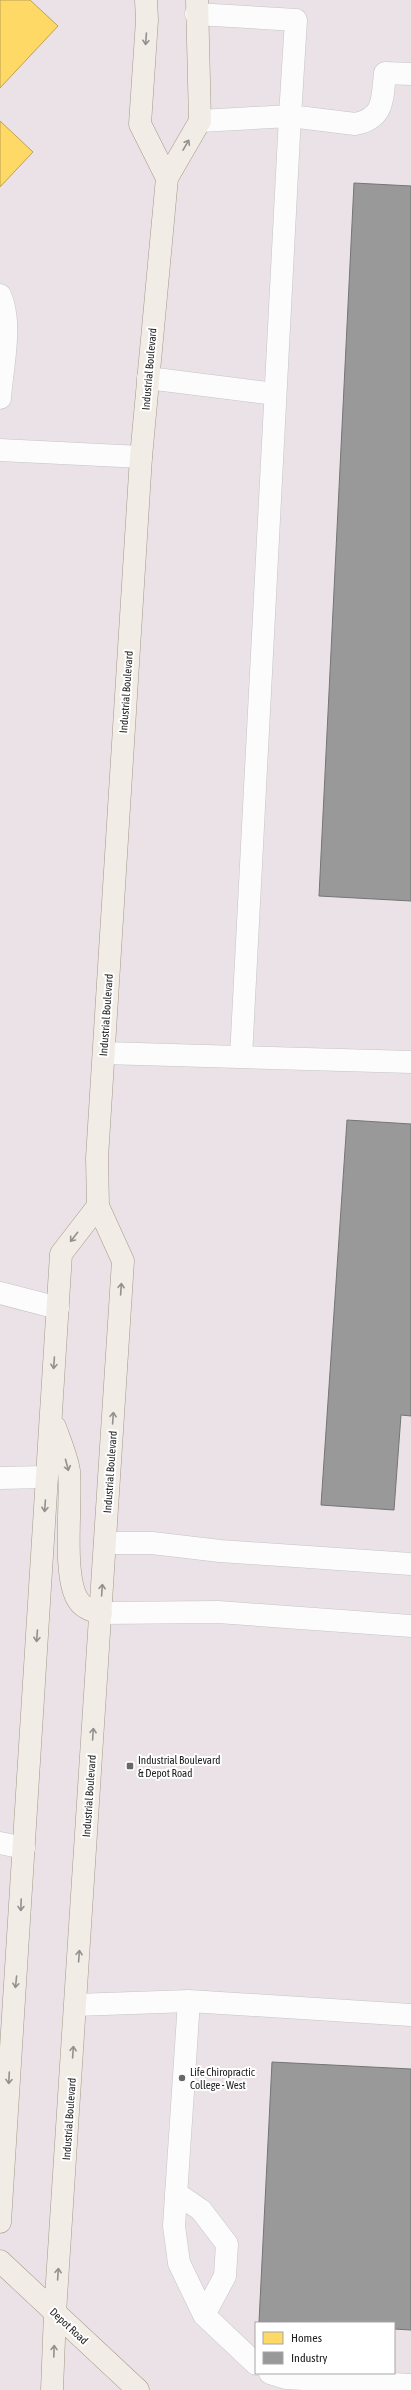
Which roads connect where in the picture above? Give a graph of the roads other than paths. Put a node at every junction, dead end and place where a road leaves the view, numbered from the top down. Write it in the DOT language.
graph roads {
  1 [pos="146,0"];
  2 [pos="196,7"];
  3 [pos="411,74"];
  4 [pos="290,116"];
  5 [pos="200,121"];
  6 [pos="167,178"];
  7 [pos="0,295"];
  8 [pos="2,351"];
  9 [pos="148,378"];
  10 [pos="275,394"];
  11 [pos="0,398"];
  12 [pos="0,450"];
  13 [pos="141,457"];
  14 [pos="104,1053"];
  15 [pos="241,1057"];
  16 [pos="411,1062"];
  17 [pos="98,1206"];
  18 [pos="0,1293"];
  19 [pos="58,1308"];
  20 [pos="51,1414"];
  21 [pos="47,1477"];
  22 [pos="0,1478"];
  23 [pos="105,1543"];
  24 [pos="411,1564"];
  25 [pos="101,1613"];
  26 [pos="411,1626"];
  27 [pos="0,1843"];
  28 [pos="24,1848"];
  29 [pos="189,2001"];
  30 [pos="76,2005"];
  31 [pos="411,2015"];
  32 [pos="6,2046"];
  33 [pos="176,2194"];
  34 [pos="0,2222"];
  35 [pos="0,2261"];
  36 [pos="55,2313"];
  37 [pos="204,2315"];
  38 [pos="255,2363"];
  39 [pos="273,2374"];
  40 [pos="329,2385"];
  41 [pos="411,2385"];
  42 [pos="52,2390"];
  43 [pos="138,2390"];
  1 -- 6 [label="main road, one-way"];
  2 -- 4 [label="lane"];
  2 -- 5 [label="main road"];
  3 -- 4 [label="lane"];
  4 -- 5 [label="lane"];
  4 -- 10 [label="lane"];
  6 -- 5 [label="main road, Industrial Boulevard, one-way"];
  6 -- 9 [label="main road, Industrial Boulevard"];
  7 -- 8 [label="lane"];
  8 -- 11 [label="lane"];
  9 -- 10 [label="lane"];
  9 -- 13 [label="main road, Industrial Boulevard"];
  10 -- 15 [label="lane"];
  12 -- 13 [label="lane"];
  13 -- 14 [label="main road, Industrial Boulevard"];
  14 -- 15 [label="lane"];
  14 -- 17 [label="main road, Industrial Boulevard"];
  15 -- 16 [label="lane"];
  17 -- 19 [label="main road, one-way"];
  23 -- 17 [label="main road, Industrial Boulevard, one-way"];
  18 -- 19 [label="lane"];
  19 -- 20 [label="main road, one-way"];
  20 -- 21 [label="main road"];
  20 -- 25 [label="main road, one-way"];
  21 -- 22 [label="lane"];
  21 -- 28 [label="main road, one-way"];
  23 -- 24 [label="lane"];
  25 -- 23 [label="main road, Industrial Boulevard, one-way"];
  25 -- 26 [label="lane"];
  30 -- 25 [label="main road, Industrial Boulevard, one-way"];
  27 -- 28 [label="lane"];
  28 -- 32 [label="main road, one-way"];
  29 -- 30 [label="lane"];
  29 -- 31 [label="lane"];
  29 -- 33 [label="lane"];
  36 -- 30 [label="main road, Industrial Boulevard, one-way"];
  32 -- 34 [label="main road, one-way"];
  33 -- 37 [label="lane"];
  33 -- 37 [label="lane"];
  35 -- 36 [label="main road, Depot Road"];
  42 -- 36 [label="main road, Industrial Boulevard, one-way"];
  36 -- 43 [label="main road, Depot Road"];
  37 -- 38 [label="lane"];
  39 -- 40 [label="lane"];
  40 -- 41 [label="lane"];
}
